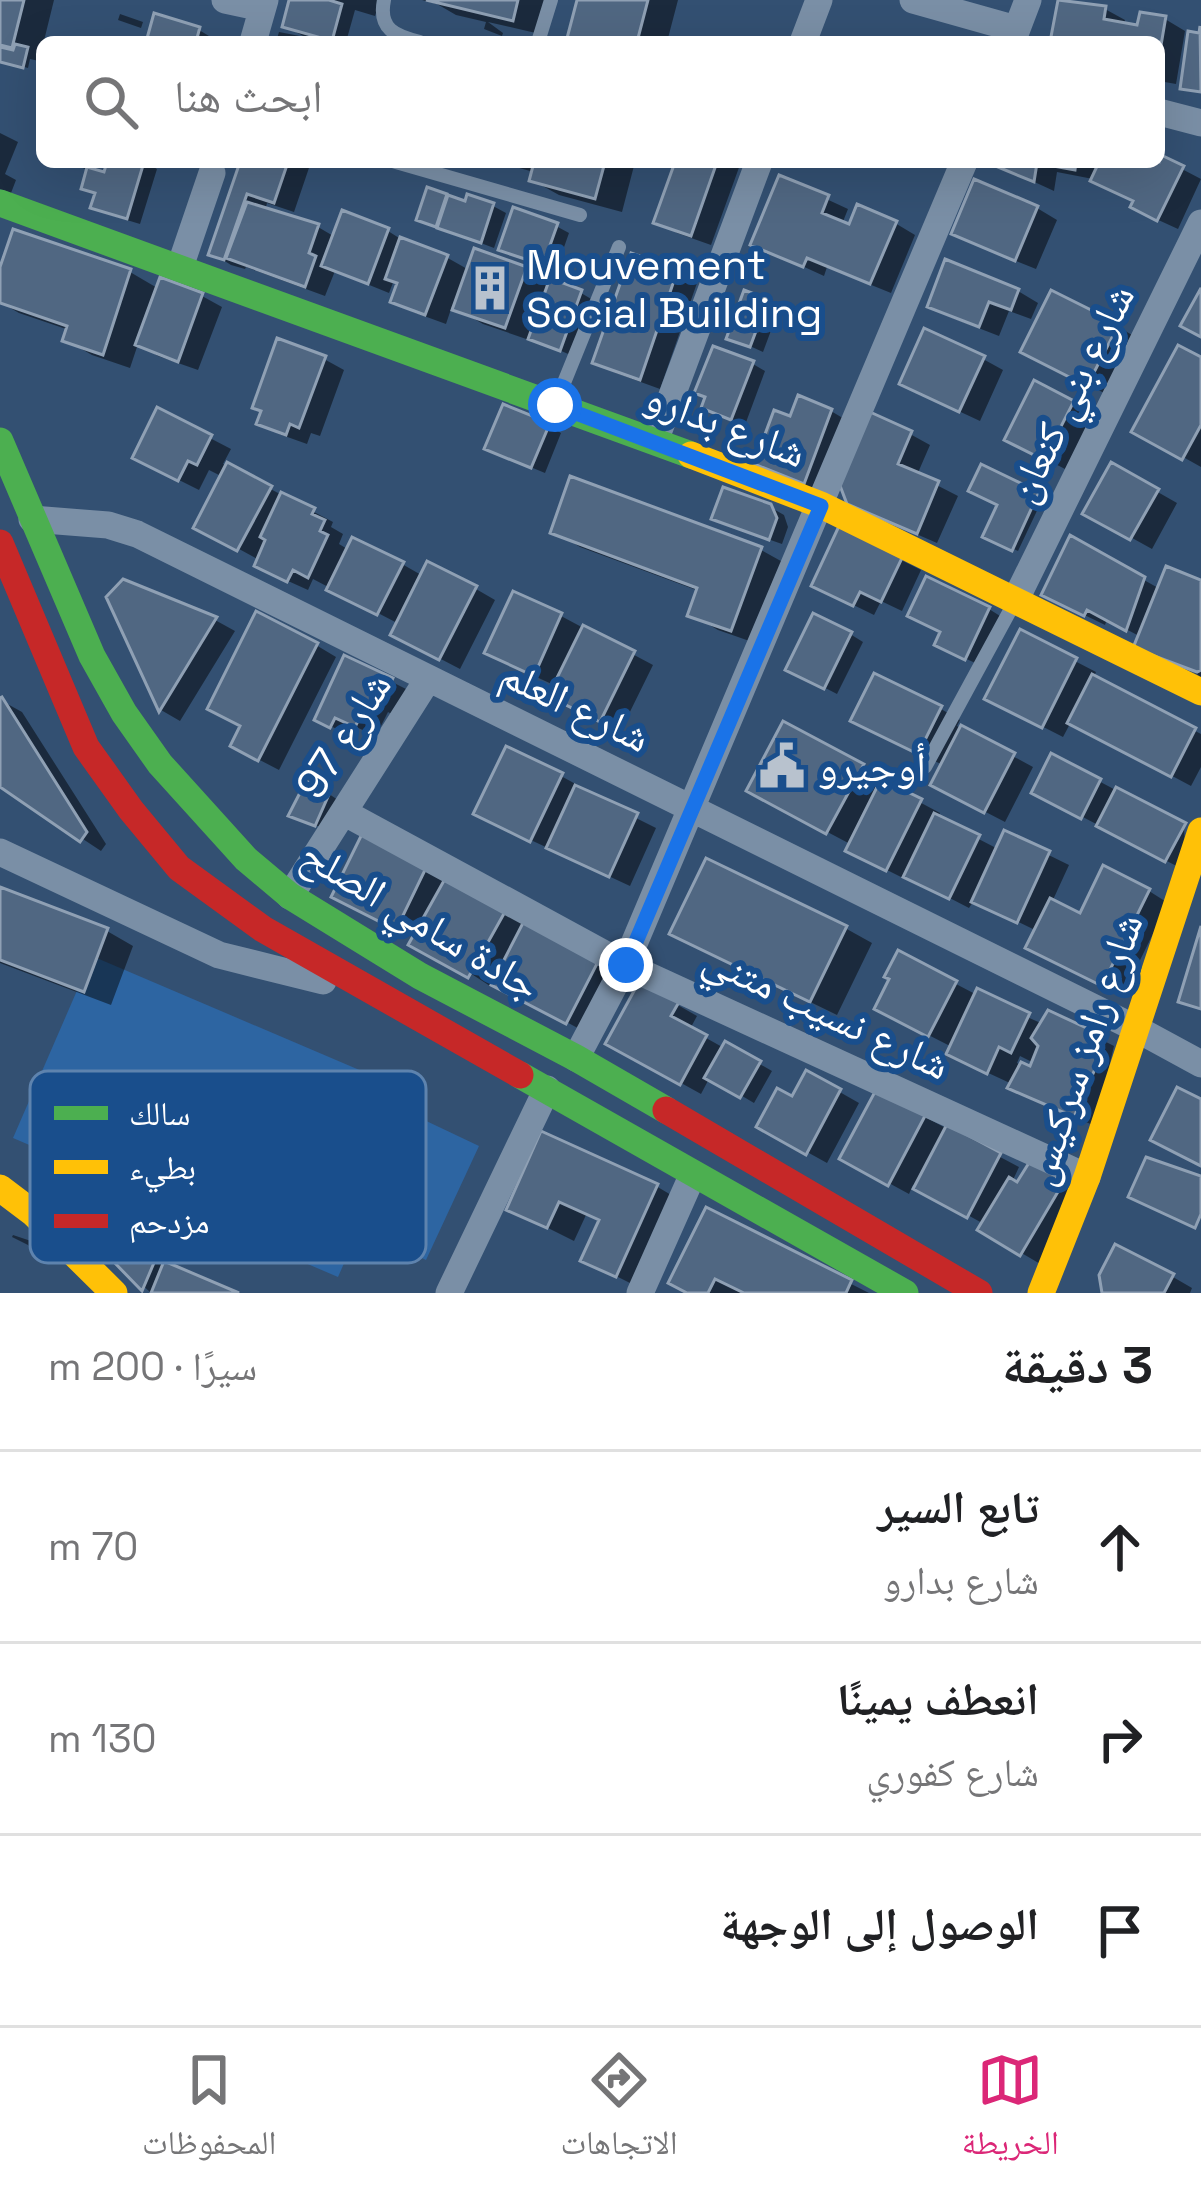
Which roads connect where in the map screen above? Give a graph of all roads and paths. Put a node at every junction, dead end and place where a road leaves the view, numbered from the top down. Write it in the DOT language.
graph roads {
  1 [pos="225,0"];
  2 [pos="384,0"];
  3 [pos="550,0"];
  4 [pos="819,0"];
  5 [pos="914,0"];
  6 [pos="1028,0"];
  7 [pos="264,4"];
  8 [pos="255,36"];
  9 [pos="396,36"];
  10 [pos="540,36"];
  11 [pos="805,36"];
  12 [pos="1014,36"];
  13 [pos="1165,113"];
  14 [pos="1201,122"];
  15 [pos="417,168"];
  16 [pos="757,168"];
  17 [pos="962,168"];
  18 [pos="212,173"];
  19 [pos="0,203"];
  20 [pos="580,215"];
  21 [pos="1201,223"];
  22 [pos="619,247"];
  23 [pos="179,267"];
  24 [pos="555,405"];
  25 [pos="0,441"];
  26 [pos="655,441"];
  27 [pos="821,506"];
  28 [pos="32,519"];
  29 [pos="0,543"];
  30 [pos="1015,601"];
  31 [pos="428,680"];
  32 [pos="1201,692"];
  33 [pos="926,766"];
  34 [pos="693,808"];
  35 [pos="345,813"];
  36 [pos="1201,831"];
  37 [pos="0,852"];
  38 [pos="290,896"];
  39 [pos="626,965"];
  40 [pos="357,984"];
  41 [pos="1135,1028"];
  42 [pos="576,1058"];
  43 [pos="1201,1064"];
  44 [pos="547,1089"];
  45 [pos="693,1174"];
  46 [pos="1087,1177"];
  47 [pos="0,1188"];
  48 [pos="30,1211"];
  49 [pos="84,1263"];
  50 [pos="889,1289"];
  51 [pos="114,1293"];
  52 [pos="449,1293"];
  53 [pos="640,1293"];
  54 [pos="979,1293"];
  55 [pos="1040,1293"];
  1 -- 7 [label="street"];
  2 -- 9 [label="lane"];
  3 -- 10 [label="lane"];
  4 -- 11 [label="street"];
  5 -- 12 [label="street"];
  6 -- 12 [label="street"];
  7 -- 8 [label="street"];
  13 -- 14 [label="street"];
  15 -- 20 [label="lane"];
  16 -- 26 [label="street"];
  17 -- 27 [label="street"];
  18 -- 23 [label="street"];
  19 -- 23 [label="main road, شارع بدارو"];
  21 -- 30 [label="street, شارع بني كنعان"];
  22 -- 24 [label="lane"];
  23 -- 24 [label="main road, شارع بدارو"];
  24 -- 26 [label="main road, شارع بدارو"];
  25 -- 28 [label="main road, جادة سامي الصلح"];
  26 -- 27 [label="main road, شارع بدارو"];
  27 -- 30 [label="main road, شارع بدارو"];
  27 -- 34 [label="street"];
  28 -- 31 [label="street, شارع العلم"];
  28 -- 38 [label="main road, جادة سامي الصلح"];
  29 -- 40 [label="main road, جادة سامي الصلح"];
  30 -- 32 [label="main road, شارع بدارو"];
  30 -- 33 [label="lane"];
  31 -- 34 [label="street, شارع العلم"];
  31 -- 35 [label="street, شارع 97"];
  34 -- 39 [label="street"];
  34 -- 41 [label="street, شارع العلم"];
  35 -- 38 [label="street, شارع 97"];
  35 -- 39 [label="street, شارع نسيب متني"];
  36 -- 41 [label="main road, شارع رامز سركيس"];
  37 -- 40 [label="street"];
  38 -- 42 [label="main road, جادة سامي الصلح"];
  39 -- 42 [label="street"];
  39 -- 46 [label="street, شارع نسيب متني"];
  40 -- 44 [label="main road, جادة سامي الصلح"];
  41 -- 43 [label="street, شارع العلم"];
  41 -- 46 [label="main road, شارع رامز سركيس"];
  42 -- 54 [label="main road, جادة سامي الصلح"];
  44 -- 45 [label="main road, جادة سامي الصلح"];
  44 -- 52 [label="street"];
  45 -- 50 [label="main road, جادة سامي الصلح"];
  45 -- 53 [label="street"];
  46 -- 55 [label="main road, شارع رامز سركيس"];
  47 -- 48 [label="main road"];
  49 -- 51 [label="main road"];
}
